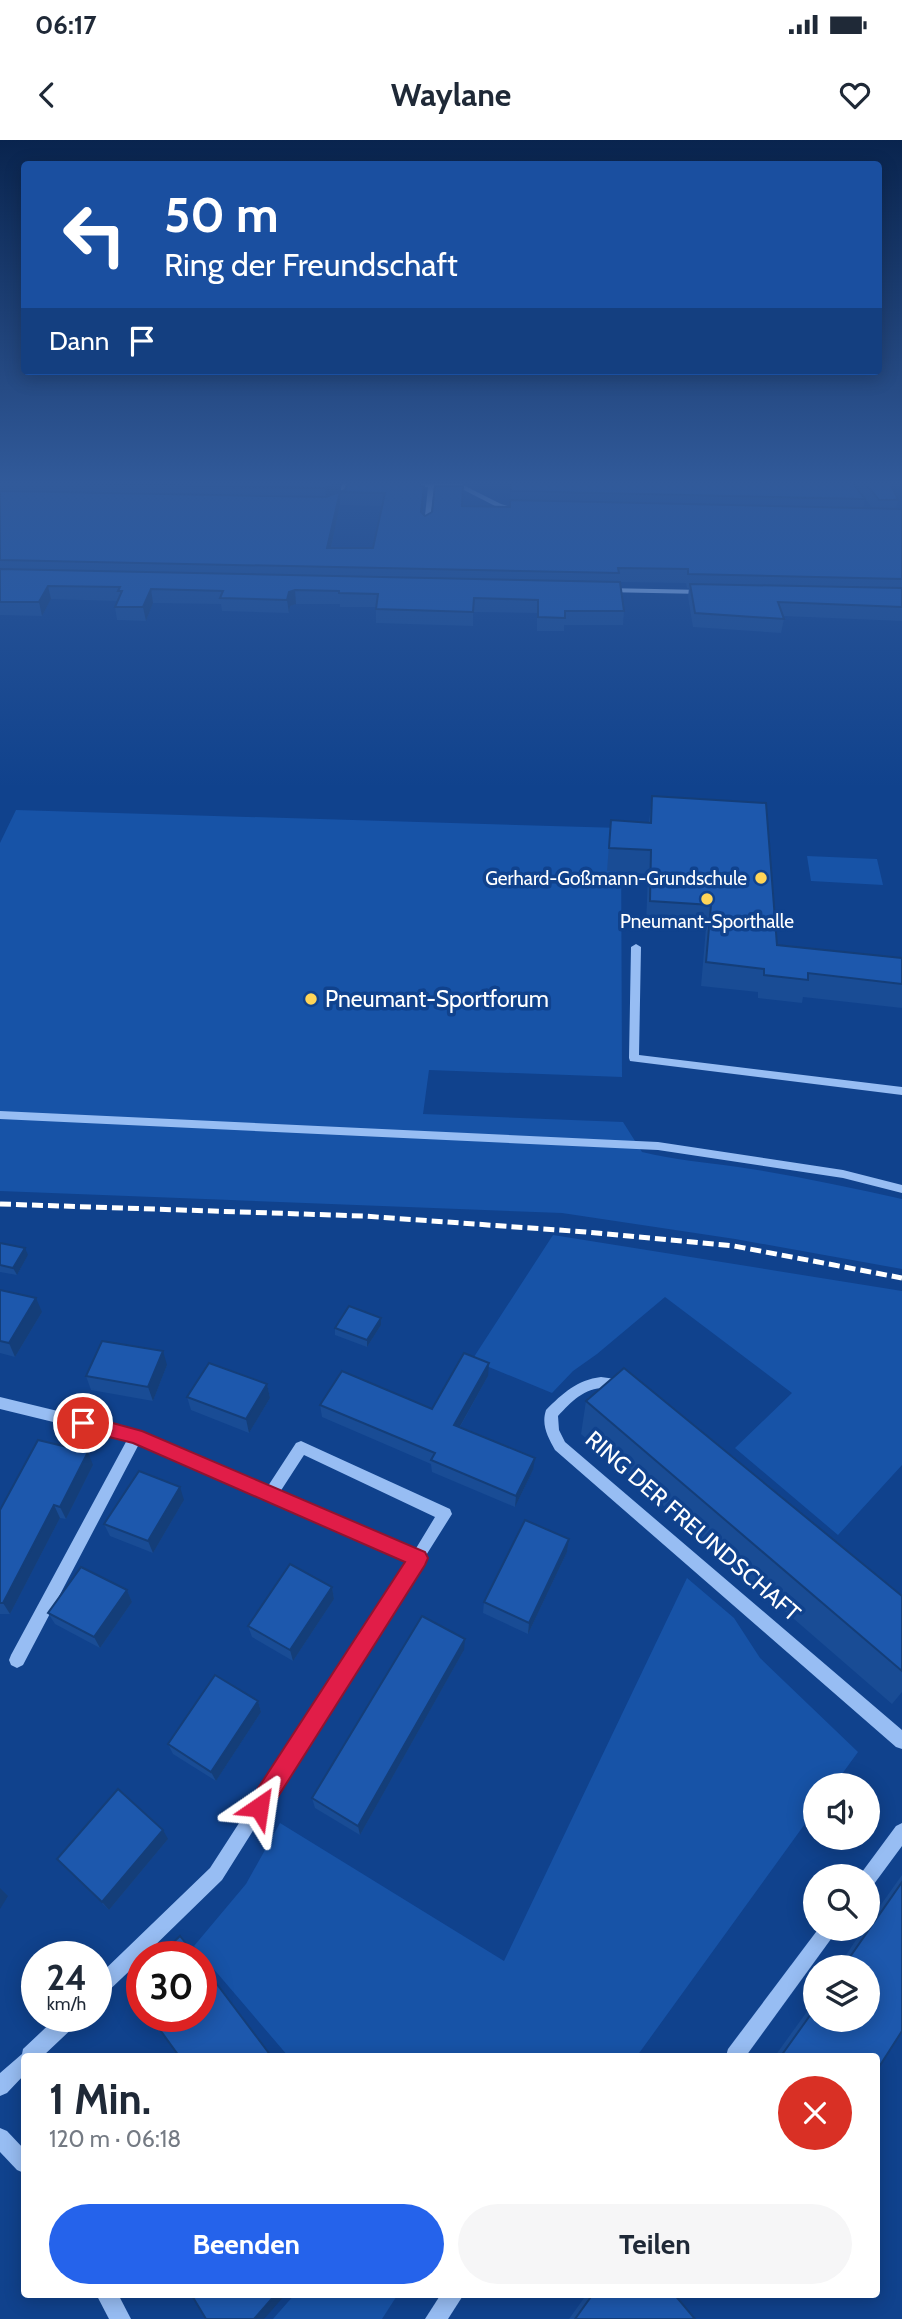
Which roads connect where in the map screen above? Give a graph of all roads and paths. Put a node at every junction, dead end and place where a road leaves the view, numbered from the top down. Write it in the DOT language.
graph roads {
  1 [pos="597,590"];
  2 [pos="708,593"];
  3 [pos="636,947"];
  4 [pos="902,1091"];
  5 [pos="0,1115"];
  6 [pos="902,1189"];
  7 [pos="636,1394"];
  8 [pos="0,1403"];
  9 [pos="136,1436"];
  10 [pos="271,1494"];
  11 [pos="418,1558"];
  12 [pos="17,1660"];
  13 [pos="902,1741"];
  14 [pos="902,1832"];
  15 [pos="878,1864"];
  16 [pos="820,1941"];
  17 [pos="112,1975"];
  18 [pos="55,2032"];
  19 [pos="33,2053"];
  20 [pos="737,2053"];
  21 [pos="21,2065"];
  22 [pos="0,2086"];
  23 [pos="0,2138"];
  24 [pos="21,2160"];
  25 [pos="108,2298"];
  26 [pos="451,2298"];
  27 [pos="121,2319"];
  28 [pos="435,2319"];
  1 -- 2 [label="street"];
  3 -- 4 [label="street"];
  5 -- 6 [label="street"];
  7 -- 13 [label="street, RING DER FREUNDSCHAFT"];
  8 -- 9 [label="street"];
  9 -- 10 [label="street"];
  9 -- 12 [label="street"];
  10 -- 11 [label="street"];
  10 -- 11 [label="street"];
  11 -- 17 [label="street"];
  14 -- 15 [label="street"];
  16 -- 20 [label="street"];
  18 -- 19 [label="street"];
  21 -- 22 [label="street"];
  23 -- 24 [label="street"];
  25 -- 27 [label="street"];
  26 -- 28 [label="street"];
}
